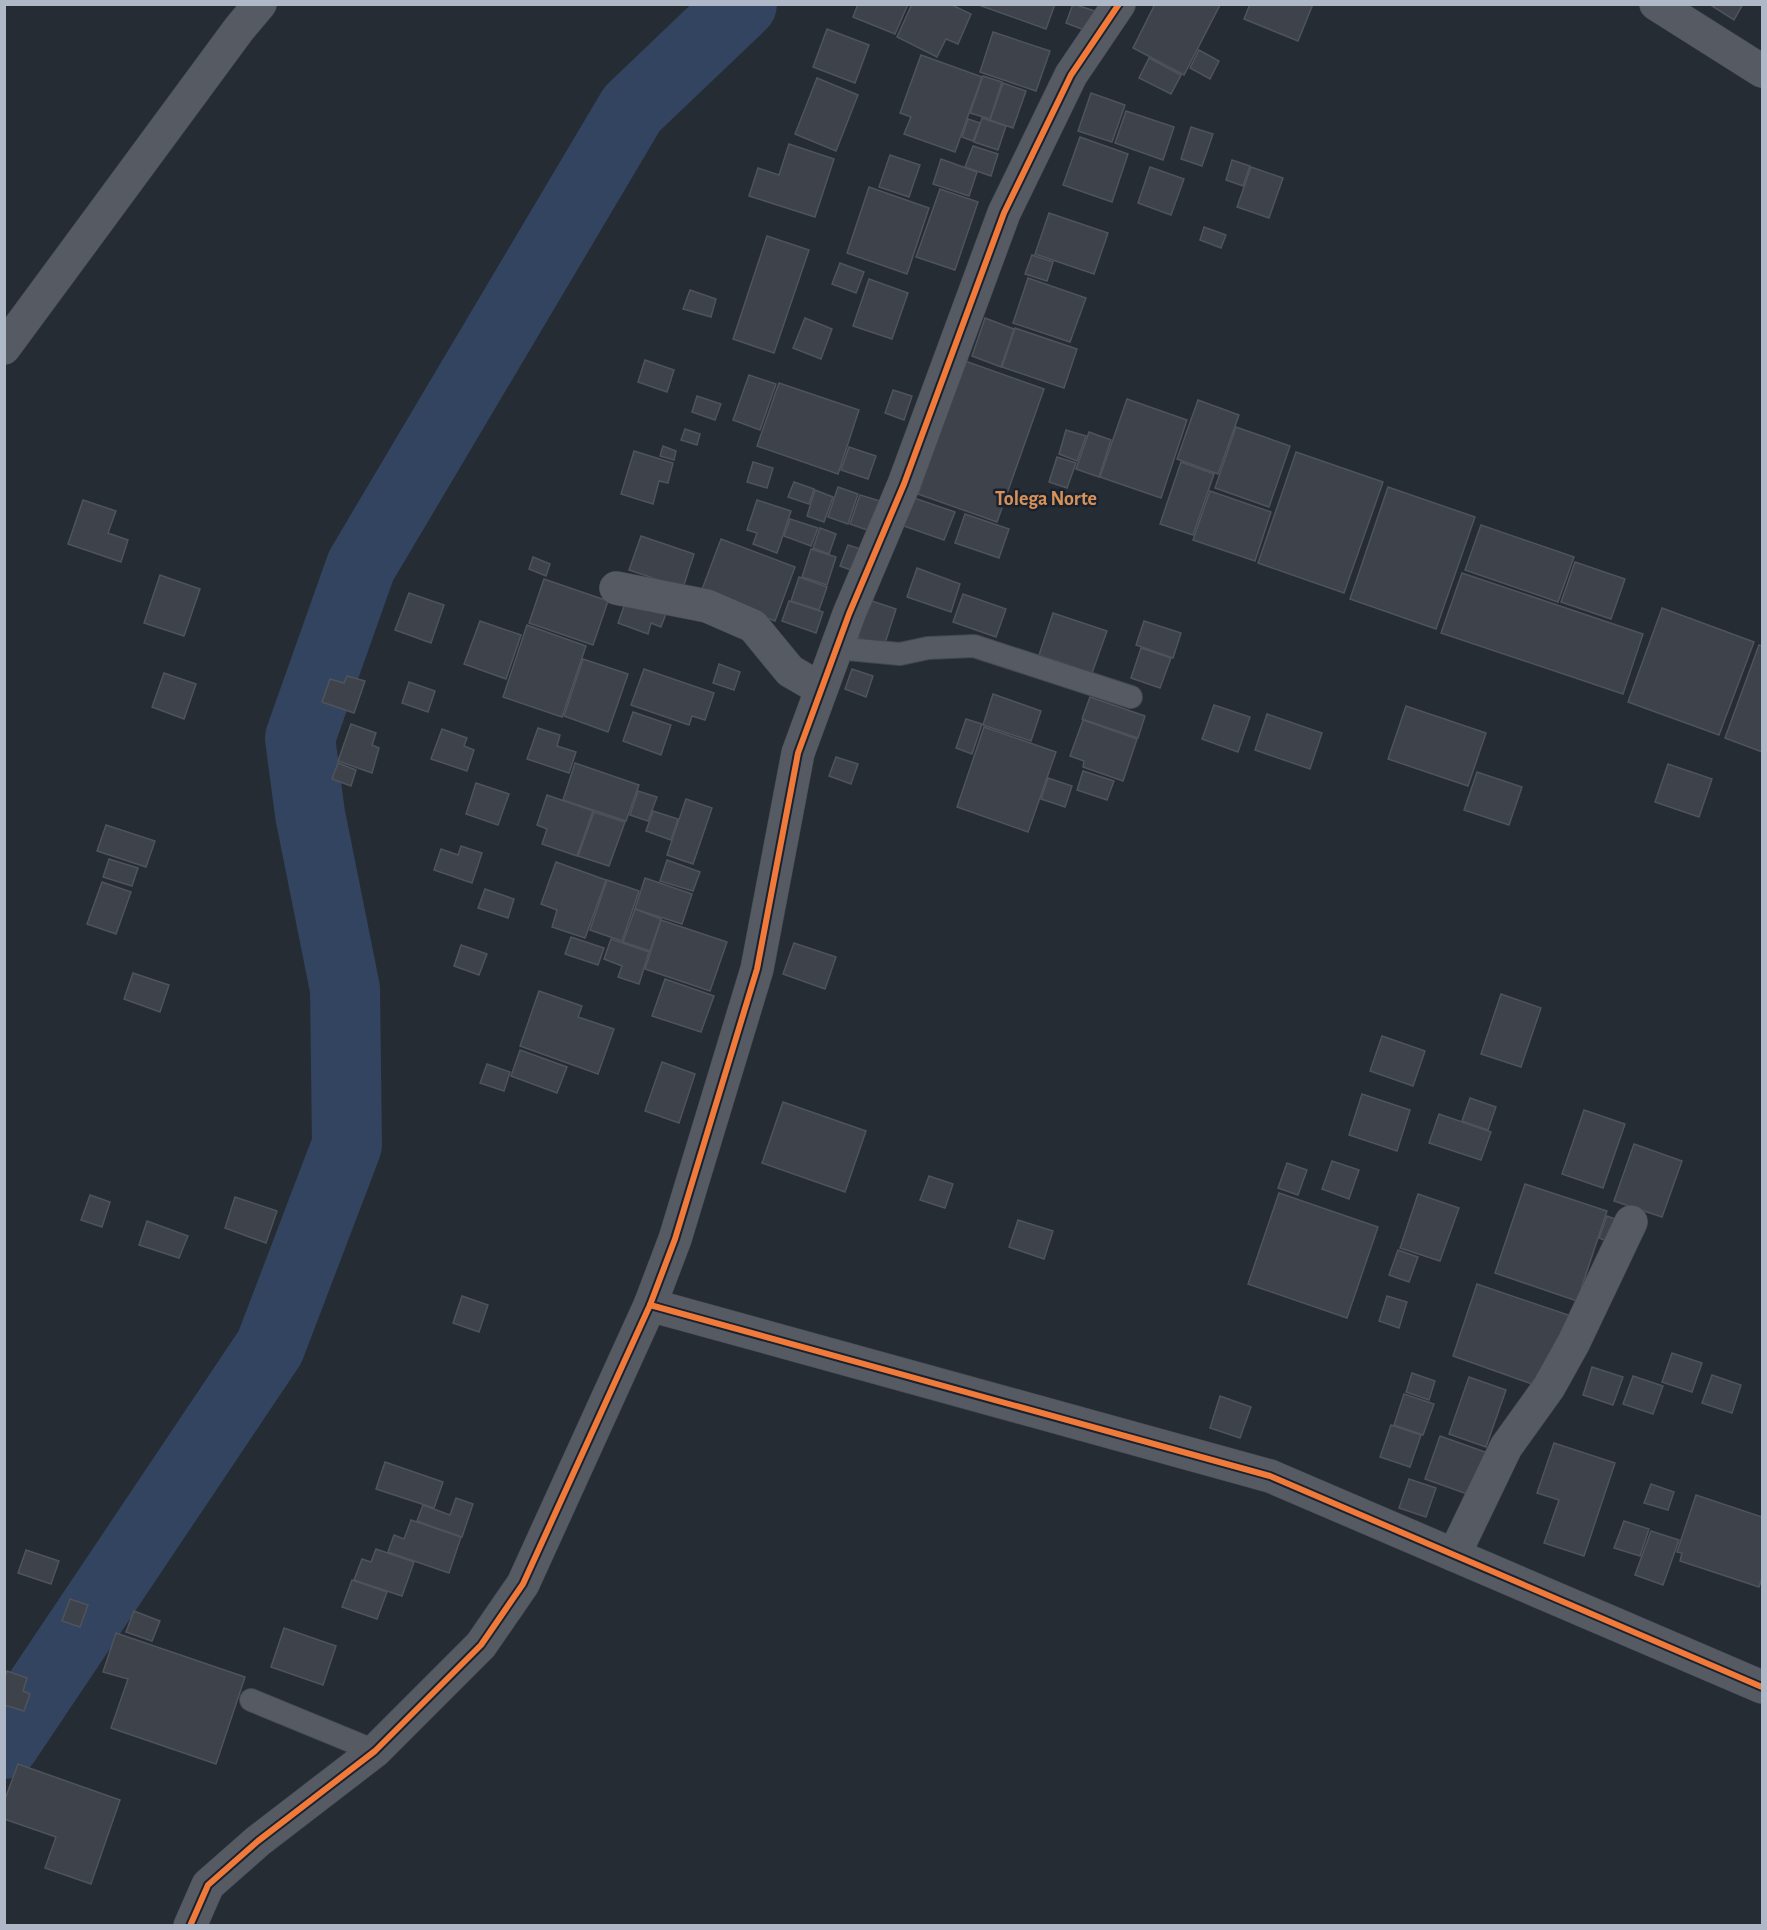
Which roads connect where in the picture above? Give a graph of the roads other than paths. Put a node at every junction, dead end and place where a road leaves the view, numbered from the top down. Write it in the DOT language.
graph roads {
  1 [pos="260,4"];
  2 [pos="1119,4"];
  3 [pos="1656,4"];
  4 [pos="1762,71"];
  5 [pos="4,348"];
  6 [pos="616,588"];
  7 [pos="836,648"];
  8 [pos="821,689"];
  9 [pos="1131,697"];
  10 [pos="1631,1222"];
  11 [pos="650,1305"];
  12 [pos="1455,1555"];
  13 [pos="1762,1687"];
  14 [pos="251,1700"];
  15 [pos="375,1751"];
  16 [pos="190,1926"];
  1 -- 5 [label="street"];
  2 -- 7 [label="street"];
  3 -- 4 [label="street"];
  6 -- 8 [label="street"];
  7 -- 8 [label="street"];
  7 -- 9 [label="lane"];
  8 -- 11 [label="street"];
  10 -- 12 [label="street"];
  11 -- 12 [label="street"];
  11 -- 15 [label="street"];
  12 -- 13 [label="street"];
  14 -- 15 [label="lane"];
  15 -- 16 [label="street"];
}
